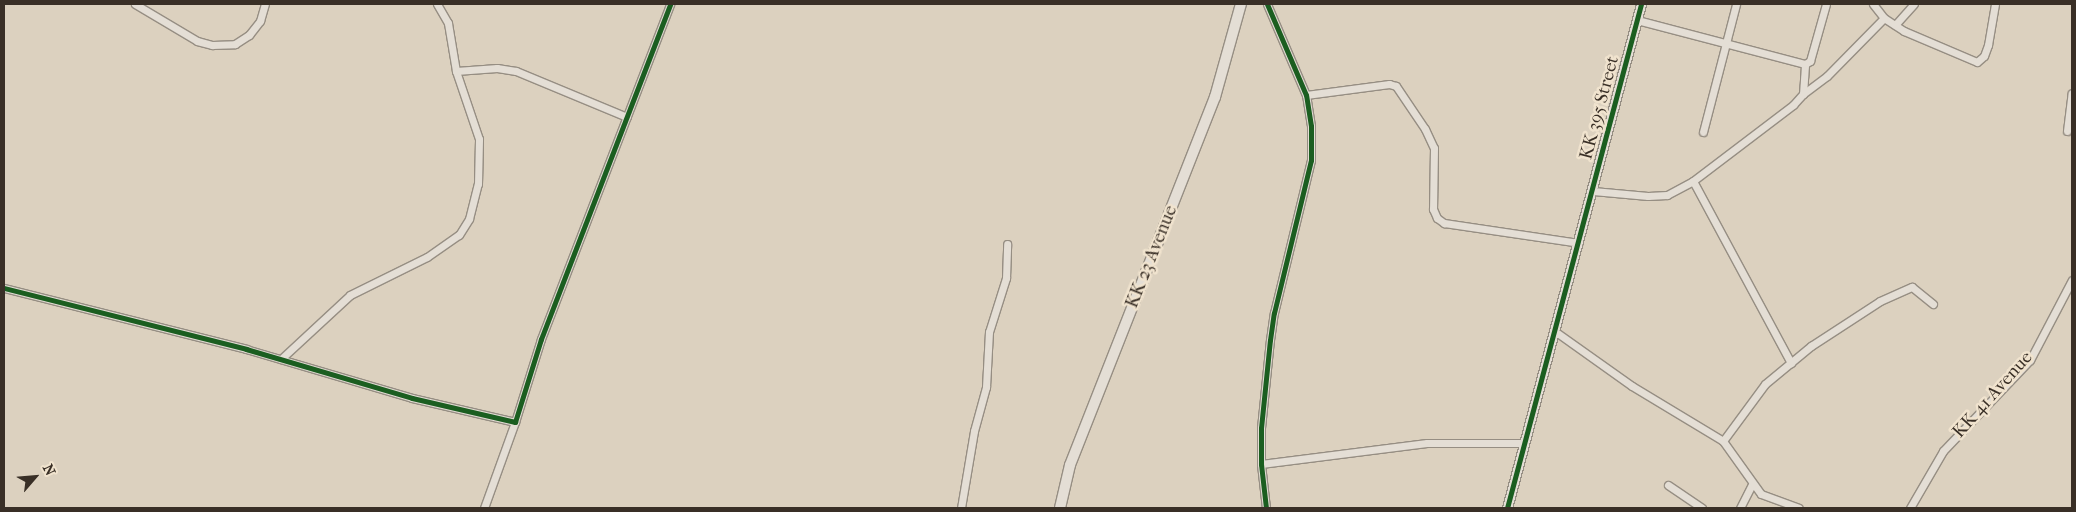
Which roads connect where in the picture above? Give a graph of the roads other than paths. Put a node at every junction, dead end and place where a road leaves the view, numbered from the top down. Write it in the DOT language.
graph roads {
  1 [pos="135,4"];
  2 [pos="265,4"];
  3 [pos="437,4"];
  4 [pos="670,4"];
  5 [pos="1240,4"];
  6 [pos="1267,4"];
  7 [pos="1641,4"];
  8 [pos="1736,4"];
  9 [pos="1826,4"];
  10 [pos="1873,4"];
  11 [pos="1914,4"];
  12 [pos="1995,4"];
  13 [pos="1884,18"];
  14 [pos="1637,20"];
  15 [pos="1895,25"];
  16 [pos="1724,44"];
  17 [pos="1805,64"];
  18 [pos="456,71"];
  19 [pos="2072,93"];
  20 [pos="1803,94"];
  21 [pos="1306,95"];
  22 [pos="628,117"];
  23 [pos="2068,131"];
  24 [pos="1703,132"];
  25 [pos="1693,181"];
  26 [pos="1593,191"];
  27 [pos="1579,243"];
  28 [pos="1007,244"];
  29 [pos="2072,280"];
  30 [pos="4,288"];
  31 [pos="1933,304"];
  32 [pos="1556,332"];
  33 [pos="281,359"];
  34 [pos="1791,363"];
  35 [pos="515,422"];
  36 [pos="1723,441"];
  37 [pos="1525,443"];
  38 [pos="1261,464"];
  39 [pos="1752,484"];
  40 [pos="1668,486"];
  41 [pos="484,508"];
  42 [pos="961,508"];
  43 [pos="1060,508"];
  44 [pos="1266,508"];
  45 [pos="1508,508"];
  46 [pos="1702,508"];
  47 [pos="1740,508"];
  48 [pos="1797,508"];
  49 [pos="1910,508"];
  1 -- 2 [label="street"];
  3 -- 18 [label="street"];
  4 -- 22 [label="street"];
  5 -- 43 [label="main road, KK 23 Avenue"];
  6 -- 21 [label="street"];
  7 -- 14 [label="street, KK 395 Street"];
  8 -- 16 [label="street"];
  9 -- 17 [label="street"];
  10 -- 13 [label="street"];
  11 -- 15 [label="street"];
  12 -- 15 [label="street"];
  13 -- 15 [label="street"];
  13 -- 20 [label="street"];
  14 -- 16 [label="street"];
  14 -- 26 [label="street, KK 395 Street"];
  16 -- 17 [label="street"];
  16 -- 24 [label="street"];
  17 -- 20 [label="street"];
  18 -- 22 [label="street"];
  18 -- 33 [label="street"];
  19 -- 23 [label="street"];
  20 -- 25 [label="street"];
  21 -- 27 [label="street"];
  21 -- 38 [label="street"];
  22 -- 35 [label="street"];
  25 -- 26 [label="street"];
  25 -- 34 [label="street"];
  26 -- 27 [label="street, KK 395 Street"];
  27 -- 32 [label="street, KK 395 Street"];
  28 -- 42 [label="street"];
  29 -- 49 [label="street, KK 41 Avenue"];
  30 -- 33 [label="street"];
  31 -- 34 [label="street"];
  32 -- 36 [label="street"];
  32 -- 37 [label="street, KK 395 Street"];
  33 -- 35 [label="street"];
  34 -- 36 [label="street"];
  35 -- 41 [label="street"];
  36 -- 39 [label="street"];
  37 -- 38 [label="street"];
  37 -- 45 [label="street, KK 395 Street"];
  38 -- 44 [label="street"];
  39 -- 47 [label="street"];
  39 -- 48 [label="street"];
  40 -- 46 [label="street"];
}
